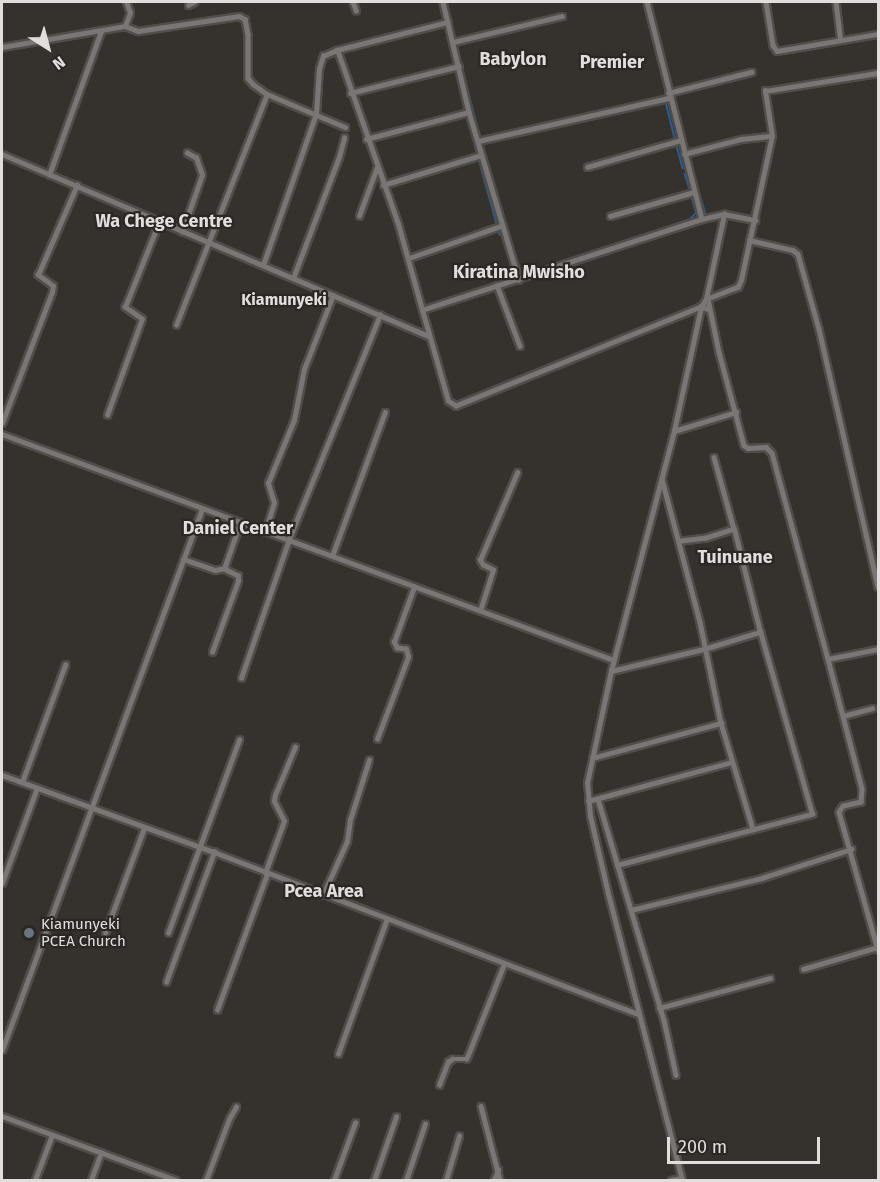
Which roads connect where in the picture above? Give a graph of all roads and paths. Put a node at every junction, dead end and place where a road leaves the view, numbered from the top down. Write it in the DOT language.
graph roads {
  1 [pos="126,2"];
  2 [pos="194,2"];
  3 [pos="353,2"];
  4 [pos="443,2"];
  5 [pos="647,2"];
  6 [pos="766,2"];
  7 [pos="836,2"];
  8 [pos="188,5"];
  9 [pos="356,10"];
  10 [pos="562,16"];
  11 [pos="448,22"];
  12 [pos="125,26"];
  13 [pos="101,31"];
  14 [pos="879,34"];
  15 [pos="842,40"];
  16 [pos="453,42"];
  17 [pos="2,47"];
  18 [pos="337,50"];
  19 [pos="459,66"];
  20 [pos="751,72"];
  21 [pos="879,73"];
  22 [pos="350,93"];
  23 [pos="267,94"];
  24 [pos="669,96"];
  25 [pos="469,112"];
  26 [pos="316,114"];
  27 [pos="345,127"];
  28 [pos="772,136"];
  29 [pos="344,138"];
  30 [pos="366,139"];
  31 [pos="681,140"];
  32 [pos="478,141"];
  33 [pos="187,153"];
  34 [pos="2,154"];
  35 [pos="684,154"];
  36 [pos="481,155"];
  37 [pos="377,167"];
  38 [pos="587,167"];
  39 [pos="49,175"];
  40 [pos="77,185"];
  41 [pos="383,185"];
  42 [pos="694,192"];
  43 [pos="724,214"];
  44 [pos="359,216"];
  45 [pos="609,216"];
  46 [pos="702,219"];
  47 [pos="755,220"];
  48 [pos="159,222"];
  49 [pos="501,226"];
  50 [pos="183,232"];
  51 [pos="749,240"];
  52 [pos="209,243"];
  53 [pos="409,258"];
  54 [pos="263,265"];
  55 [pos="293,278"];
  56 [pos="519,280"];
  57 [pos="497,285"];
  58 [pos="333,295"];
  59 [pos="707,299"];
  60 [pos="701,307"];
  61 [pos="422,310"];
  62 [pos="709,310"];
  63 [pos="380,315"];
  64 [pos="176,325"];
  65 [pos="428,336"];
  66 [pos="520,346"];
  67 [pos="385,412"];
  68 [pos="736,412"];
  69 [pos="107,415"];
  70 [pos="2,423"];
  71 [pos="674,431"];
  72 [pos="2,434"];
  73 [pos="714,457"];
  74 [pos="517,473"];
  75 [pos="662,476"];
  76 [pos="202,508"];
  77 [pos="240,523"];
  78 [pos="734,529"];
  79 [pos="265,532"];
  80 [pos="289,539"];
  81 [pos="680,541"];
  82 [pos="332,556"];
  83 [pos="183,559"];
  84 [pos="225,568"];
  85 [pos="879,586"];
  86 [pos="414,587"];
  87 [pos="480,611"];
  88 [pos="760,632"];
  89 [pos="704,649"];
  90 [pos="879,649"];
  91 [pos="212,652"];
  92 [pos="828,659"];
  93 [pos="614,660"];
  94 [pos="65,665"];
  95 [pos="611,671"];
  96 [pos="241,678"];
  97 [pos="872,708"];
  98 [pos="843,716"];
  99 [pos="721,723"];
  100 [pos="376,739"];
  101 [pos="239,740"];
  102 [pos="295,747"];
  103 [pos="592,758"];
  104 [pos="369,760"];
  105 [pos="732,762"];
  106 [pos="3,775"];
  107 [pos="22,782"];
  108 [pos="2,783"];
  109 [pos="37,788"];
  110 [pos="598,799"];
  111 [pos="588,801"];
  112 [pos="91,808"];
  113 [pos="144,828"];
  114 [pos="753,829"];
  115 [pos="199,848"];
  116 [pos="851,849"];
  117 [pos="214,852"];
  118 [pos="617,865"];
  119 [pos="266,873"];
  120 [pos="2,883"];
  121 [pos="323,895"];
  122 [pos="631,910"];
  123 [pos="387,919"];
  124 [pos="105,933"];
  125 [pos="168,933"];
  126 [pos="878,948"];
  127 [pos="504,964"];
  128 [pos="803,969"];
  129 [pos="770,978"];
  130 [pos="166,982"];
  131 [pos="659,1008"];
  132 [pos="217,1010"];
  133 [pos="638,1014"];
  134 [pos="2,1050"];
  135 [pos="338,1054"];
  136 [pos="676,1075"];
  137 [pos="439,1085"];
  138 [pos="481,1106"];
  139 [pos="236,1107"];
  140 [pos="2,1116"];
  141 [pos="396,1117"];
  142 [pos="355,1122"];
  143 [pos="425,1125"];
  144 [pos="52,1135"];
  145 [pos="459,1136"];
  146 [pos="101,1154"];
  147 [pos="498,1170"];
  148 [pos="682,1179"];
  149 [pos="35,1180"];
  150 [pos="91,1180"];
  151 [pos="176,1180"];
  152 [pos="206,1180"];
  153 [pos="334,1180"];
  154 [pos="374,1180"];
  155 [pos="406,1180"];
  156 [pos="446,1180"];
  157 [pos="494,1180"];
  158 [pos="500,1180"];
  159 [pos="671,1180"];
  1 -- 12 [label="street"];
  2 -- 8 [label="street"];
  3 -- 9 [label="street"];
  4 -- 11 [label="street"];
  5 -- 24 [label="street"];
  6 -- 15 [label="street"];
  7 -- 15 [label="street"];
  10 -- 16 [label="street"];
  11 -- 16 [label="street"];
  11 -- 18 [label="street"];
  12 -- 13 [label="street"];
  12 -- 23 [label="street"];
  13 -- 17 [label="street"];
  13 -- 39 [label="street"];
  14 -- 15 [label="street"];
  16 -- 19 [label="street"];
  18 -- 22 [label="street"];
  18 -- 26 [label="street"];
  19 -- 22 [label="street"];
  19 -- 25 [label="street"];
  20 -- 24 [label="street"];
  21 -- 28 [label="street"];
  22 -- 30 [label="street"];
  23 -- 26 [label="street"];
  23 -- 52 [label="street"];
  24 -- 31 [label="street"];
  24 -- 32 [label="street"];
  25 -- 30 [label="street"];
  25 -- 32 [label="street"];
  26 -- 27 [label="street"];
  26 -- 54 [label="street"];
  28 -- 35 [label="street"];
  28 -- 47 [label="street"];
  29 -- 55 [label="street"];
  30 -- 37 [label="street"];
  31 -- 35 [label="street"];
  31 -- 38 [label="street"];
  32 -- 36 [label="street"];
  33 -- 50 [label="street"];
  34 -- 39 [label="street"];
  35 -- 42 [label="street"];
  36 -- 41 [label="street"];
  36 -- 49 [label="street"];
  37 -- 41 [label="street"];
  37 -- 44 [label="street"];
  39 -- 40 [label="street"];
  40 -- 48 [label="street"];
  40 -- 70 [label="street"];
  41 -- 53 [label="street"];
  42 -- 45 [label="street"];
  42 -- 46 [label="street"];
  43 -- 46 [label="street"];
  43 -- 47 [label="street"];
  43 -- 59 [label="street"];
  46 -- 56 [label="street"];
  47 -- 51 [label="street"];
  48 -- 50 [label="street"];
  48 -- 69 [label="street"];
  49 -- 53 [label="street"];
  49 -- 56 [label="street"];
  50 -- 52 [label="street"];
  51 -- 59 [label="street"];
  51 -- 85 [label="street"];
  52 -- 54 [label="street"];
  52 -- 64 [label="street"];
  53 -- 61 [label="street"];
  54 -- 55 [label="street"];
  55 -- 58 [label="street"];
  56 -- 57 [label="street"];
  57 -- 61 [label="street"];
  57 -- 66 [label="street"];
  58 -- 63 [label="street"];
  58 -- 79 [label="street"];
  59 -- 60 [label="street"];
  59 -- 62 [label="street"];
  60 -- 62 [label="street"];
  60 -- 65 [label="street"];
  60 -- 71 [label="street"];
  61 -- 65 [label="street"];
  62 -- 68 [label="street"];
  63 -- 65 [label="street"];
  63 -- 80 [label="street"];
  67 -- 82 [label="street"];
  68 -- 71 [label="street"];
  68 -- 92 [label="street"];
  71 -- 75 [label="street"];
  72 -- 76 [label="street"];
  73 -- 78 [label="street"];
  74 -- 87 [label="street"];
  75 -- 81 [label="street"];
  75 -- 93 [label="street"];
  76 -- 77 [label="street"];
  76 -- 83 [label="street"];
  77 -- 79 [label="street"];
  77 -- 84 [label="street"];
  78 -- 81 [label="street"];
  78 -- 88 [label="street"];
  79 -- 80 [label="street"];
  80 -- 82 [label="street"];
  80 -- 96 [label="street"];
  81 -- 89 [label="street"];
  82 -- 86 [label="street"];
  83 -- 84 [label="street"];
  83 -- 112 [label="street"];
  84 -- 91 [label="street"];
  86 -- 87 [label="street"];
  86 -- 100 [label="street"];
  87 -- 93 [label="street"];
  88 -- 89 [label="street"];
  88 -- 114 [label="street"];
  89 -- 95 [label="street"];
  89 -- 99 [label="street"];
  90 -- 92 [label="street"];
  92 -- 98 [label="street"];
  93 -- 95 [label="street"];
  94 -- 107 [label="street"];
  95 -- 103 [label="street"];
  97 -- 98 [label="street"];
  98 -- 116 [label="street"];
  99 -- 103 [label="street"];
  99 -- 105 [label="street"];
  101 -- 115 [label="street"];
  102 -- 119 [label="street"];
  103 -- 111 [label="street"];
  104 -- 121 [label="street"];
  105 -- 110 [label="street"];
  105 -- 114 [label="street"];
  106 -- 107 [label="street"];
  106 -- 108 [label="street"];
  107 -- 109 [label="street"];
  109 -- 112 [label="street"];
  109 -- 120 [label="street"];
  110 -- 111 [label="street"];
  110 -- 118 [label="street"];
  111 -- 133 [label="street"];
  112 -- 113 [label="street"];
  112 -- 134 [label="street"];
  113 -- 115 [label="street"];
  113 -- 124 [label="street"];
  114 -- 118 [label="street"];
  115 -- 117 [label="street"];
  115 -- 125 [label="street"];
  116 -- 122 [label="street"];
  116 -- 126 [label="street"];
  117 -- 119 [label="street"];
  117 -- 130 [label="street"];
  118 -- 122 [label="street"];
  119 -- 121 [label="street"];
  119 -- 132 [label="street"];
  121 -- 123 [label="street"];
  122 -- 131 [label="street"];
  123 -- 127 [label="street"];
  123 -- 135 [label="street"];
  126 -- 128 [label="street"];
  127 -- 133 [label="street"];
  127 -- 137 [label="street"];
  129 -- 131 [label="street"];
  131 -- 136 [label="street"];
  133 -- 148 [label="street"];
  138 -- 147 [label="street"];
  139 -- 152 [label="street"];
  140 -- 144 [label="street"];
  141 -- 154 [label="street"];
  142 -- 153 [label="street"];
  143 -- 155 [label="street"];
  144 -- 146 [label="street"];
  144 -- 149 [label="street"];
  145 -- 156 [label="street"];
  146 -- 150 [label="street"];
  146 -- 151 [label="street"];
  147 -- 157 [label="street"];
  147 -- 158 [label="street"];
  148 -- 159 [label="street"];
}
